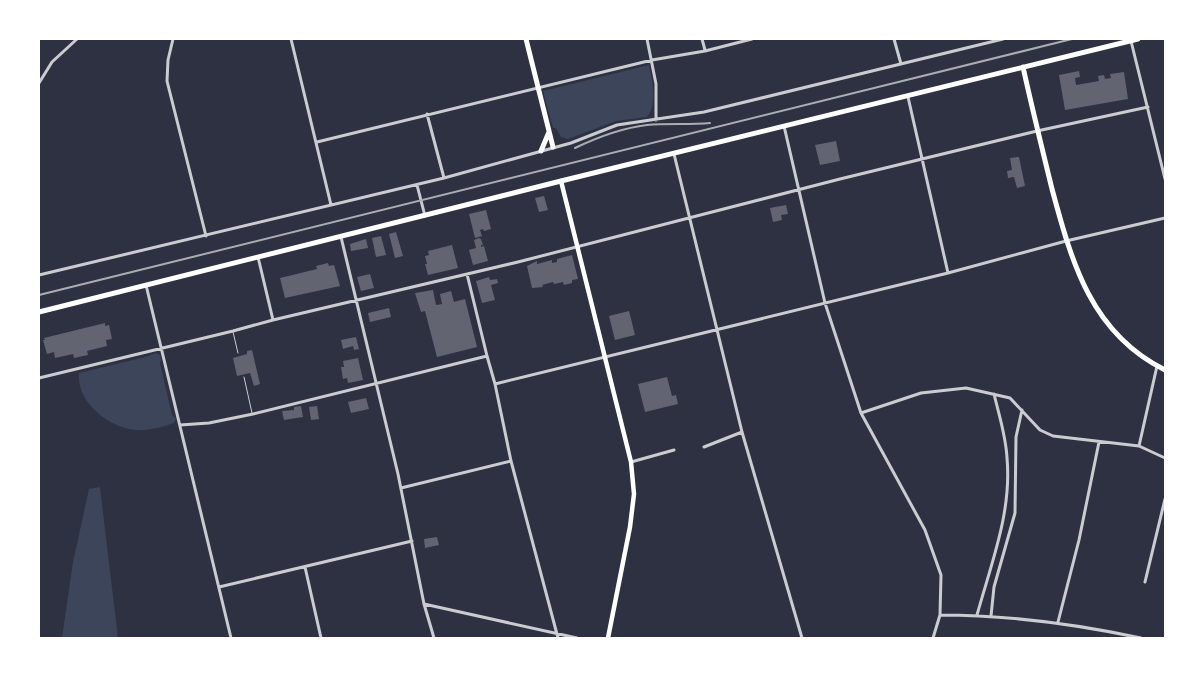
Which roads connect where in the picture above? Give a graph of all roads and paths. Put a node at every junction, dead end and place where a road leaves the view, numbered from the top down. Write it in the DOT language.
graph roads {
  1 [pos="76,39"];
  2 [pos="174,39"];
  3 [pos="291,39"];
  4 [pos="526,39"];
  5 [pos="647,39"];
  6 [pos="702,39"];
  7 [pos="752,39"];
  8 [pos="894,39"];
  9 [pos="1004,39"];
  10 [pos="1138,39"];
  11 [pos="1131,41"];
  12 [pos="705,51"];
  13 [pos="652,60"];
  14 [pos="901,64"];
  15 [pos="1023,67"];
  16 [pos="39,83"];
  17 [pos="538,88"];
  18 [pos="908,96"];
  19 [pos="1148,107"];
  20 [pos="427,114"];
  21 [pos="656,120"];
  22 [pos="784,126"];
  23 [pos="1037,131"];
  24 [pos="549,132"];
  25 [pos="317,142"];
  26 [pos="553,147"];
  27 [pos="541,151"];
  28 [pos="674,153"];
  29 [pos="923,159"];
  30 [pos="444,178"];
  31 [pos="1165,179"];
  32 [pos="561,181"];
  33 [pos="417,185"];
  34 [pos="799,190"];
  35 [pos="332,205"];
  36 [pos="425,216"];
  37 [pos="689,218"];
  38 [pos="1165,218"];
  39 [pos="206,236"];
  40 [pos="341,237"];
  41 [pos="1066,241"];
  42 [pos="578,247"];
  43 [pos="258,258"];
  44 [pos="948,273"];
  45 [pos="468,274"];
  46 [pos="39,276"];
  47 [pos="146,285"];
  48 [pos="355,301"];
  49 [pos="825,303"];
  50 [pos="39,312"];
  51 [pos="273,320"];
  52 [pos="716,330"];
  53 [pos="233,331"];
  54 [pos="161,348"];
  55 [pos="238,353"];
  56 [pos="486,356"];
  57 [pos="605,357"];
  58 [pos="1157,366"];
  59 [pos="1165,370"];
  60 [pos="244,376"];
  61 [pos="39,378"];
  62 [pos="377,384"];
  63 [pos="495,384"];
  64 [pos="994,394"];
  65 [pos="1022,409"];
  66 [pos="861,413"];
  67 [pos="252,414"];
  68 [pos="180,425"];
  69 [pos="742,432"];
  70 [pos="1099,442"];
  71 [pos="1139,446"];
  72 [pos="704,447"];
  73 [pos="674,450"];
  74 [pos="1165,458"];
  75 [pos="512,461"];
  76 [pos="631,462"];
  77 [pos="401,488"];
  78 [pos="1165,499"];
  79 [pos="412,541"];
  80 [pos="305,567"];
  81 [pos="1145,582"];
  82 [pos="219,587"];
  83 [pos="424,604"];
  84 [pos="940,615"];
  85 [pos="977,615"];
  86 [pos="992,616"];
  87 [pos="1058,622"];
  88 [pos="558,633"];
  89 [pos="232,638"];
  90 [pos="321,638"];
  91 [pos="434,638"];
  92 [pos="558,638"];
  93 [pos="577,638"];
  94 [pos="608,638"];
  95 [pos="802,638"];
  96 [pos="933,638"];
  97 [pos="1141,638"];
  1 -- 16 [label="street"];
  2 -- 39 [label="street"];
  3 -- 25 [label="street"];
  4 -- 17 [label="main road"];
  5 -- 13 [label="street"];
  6 -- 12 [label="street"];
  7 -- 12 [label="street"];
  8 -- 14 [label="street"];
  9 -- 14 [label="street"];
  10 -- 11 [label="main road"];
  11 -- 15 [label="main road"];
  11 -- 19 [label="street"];
  12 -- 13 [label="street"];
  13 -- 17 [label="street"];
  13 -- 21 [label="street"];
  14 -- 21 [label="street"];
  15 -- 18 [label="main road"];
  15 -- 23 [label="main road"];
  17 -- 20 [label="street"];
  17 -- 24 [label="main road"];
  18 -- 22 [label="main road"];
  18 -- 29 [label="street"];
  19 -- 23 [label="street"];
  19 -- 31 [label="street"];
  20 -- 25 [label="street"];
  20 -- 30 [label="street"];
  21 -- 26 [label="street"];
  22 -- 28 [label="main road"];
  22 -- 34 [label="street"];
  23 -- 29 [label="street"];
  23 -- 41 [label="main road"];
  24 -- 26 [label="main road"];
  24 -- 27 [label="main road"];
  25 -- 35 [label="street"];
  26 -- 27 [label="street"];
  27 -- 30 [label="street"];
  28 -- 32 [label="main road"];
  28 -- 37 [label="street"];
  29 -- 34 [label="street"];
  29 -- 44 [label="street"];
  30 -- 33 [label="street"];
  32 -- 36 [label="main road"];
  32 -- 42 [label="main road"];
  33 -- 35 [label="street"];
  33 -- 36 [label="street"];
  34 -- 37 [label="street"];
  34 -- 49 [label="street"];
  35 -- 39 [label="street"];
  36 -- 40 [label="main road"];
  37 -- 42 [label="street"];
  37 -- 52 [label="street"];
  38 -- 41 [label="street"];
  39 -- 46 [label="street"];
  40 -- 43 [label="main road"];
  40 -- 48 [label="street"];
  41 -- 44 [label="street"];
  41 -- 58 [label="main road"];
  42 -- 45 [label="street"];
  42 -- 57 [label="main road"];
  43 -- 47 [label="main road"];
  43 -- 51 [label="street"];
  44 -- 49 [label="street"];
  45 -- 48 [label="street"];
  45 -- 56 [label="street"];
  47 -- 50 [label="main road"];
  47 -- 54 [label="street"];
  48 -- 51 [label="street"];
  48 -- 62 [label="street"];
  49 -- 52 [label="street"];
  49 -- 66 [label="street"];
  51 -- 53 [label="street"];
  52 -- 57 [label="street"];
  52 -- 69 [label="street"];
  53 -- 54 [label="street"];
  53 -- 55 [label="lane"];
  54 -- 61 [label="street"];
  54 -- 68 [label="street"];
  56 -- 62 [label="street"];
  56 -- 63 [label="street"];
  57 -- 63 [label="street"];
  57 -- 76 [label="main road"];
  58 -- 59 [label="main road"];
  58 -- 71 [label="street"];
  60 -- 67 [label="lane"];
  62 -- 67 [label="street"];
  62 -- 77 [label="street"];
  63 -- 75 [label="street"];
  64 -- 65 [label="street"];
  64 -- 66 [label="street"];
  64 -- 85 [label="street"];
  65 -- 70 [label="street"];
  65 -- 86 [label="street"];
  66 -- 84 [label="street"];
  67 -- 68 [label="street"];
  68 -- 82 [label="street"];
  69 -- 72 [label="street"];
  69 -- 95 [label="street"];
  70 -- 71 [label="street"];
  70 -- 87 [label="street"];
  71 -- 74 [label="street"];
  73 -- 76 [label="street"];
  75 -- 77 [label="street"];
  75 -- 88 [label="street"];
  76 -- 94 [label="main road"];
  77 -- 79 [label="street"];
  78 -- 81 [label="street"];
  79 -- 80 [label="street"];
  79 -- 83 [label="street"];
  80 -- 82 [label="street"];
  80 -- 90 [label="street"];
  82 -- 89 [label="street"];
  83 -- 88 [label="street"];
  83 -- 91 [label="street"];
  84 -- 85 [label="street"];
  84 -- 96 [label="street"];
  85 -- 86 [label="street"];
  86 -- 87 [label="street"];
  87 -- 97 [label="street"];
  88 -- 92 [label="street"];
  88 -- 93 [label="street"];
}
